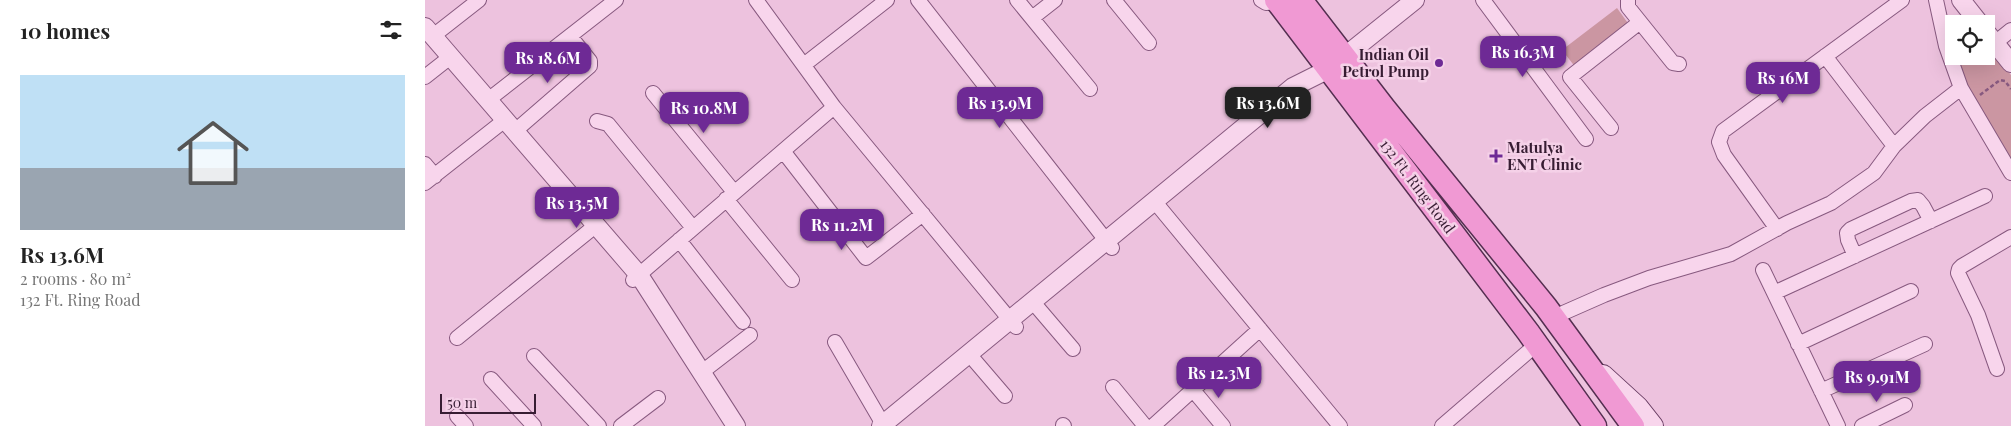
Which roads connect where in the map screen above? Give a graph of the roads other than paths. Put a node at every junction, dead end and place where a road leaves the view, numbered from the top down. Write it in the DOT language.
graph roads {
  1 [pos="479,0"];
  2 [pos="616,0"];
  3 [pos="887,0"];
  4 [pos="917,0"];
  5 [pos="1017,0"];
  6 [pos="1055,0"];
  7 [pos="1114,0"];
  8 [pos="1301,0"];
  9 [pos="1415,0"];
  10 [pos="1429,0"];
  11 [pos="1483,0"];
  12 [pos="1628,0"];
  13 [pos="1902,0"];
  14 [pos="1936,0"];
  15 [pos="1961,0"];
  16 [pos="758,1"];
  17 [pos="1272,1"];
  18 [pos="1973,15"];
  19 [pos="1032,18"];
  20 [pos="1640,22"];
  21 [pos="2011,30"];
  22 [pos="428,35"];
  23 [pos="570,36"];
  24 [pos="1995,36"];
  25 [pos="1995,42"];
  26 [pos="1149,43"];
  27 [pos="1825,56"];
  28 [pos="444,62"];
  29 [pos="2011,63"];
  30 [pos="805,64"];
  31 [pos="1679,64"];
  32 [pos="1341,67"];
  33 [pos="425,77"];
  34 [pos="1570,77"];
  35 [pos="1961,88"];
  36 [pos="1090,89"];
  37 [pos="1551,91"];
  38 [pos="653,93"];
  39 [pos="488,100"];
  40 [pos="834,107"];
  41 [pos="597,121"];
  42 [pos="506,125"];
  43 [pos="1611,128"];
  44 [pos="1586,138"];
  45 [pos="1894,146"];
  46 [pos="783,151"];
  47 [pos="425,164"];
  48 [pos="2011,173"];
  49 [pos="430,179"];
  50 [pos="730,196"];
  51 [pos="1985,196"];
  52 [pos="1160,208"];
  53 [pos="923,214"];
  54 [pos="1931,221"];
  55 [pos="693,228"];
  56 [pos="1777,229"];
  57 [pos="589,231"];
  58 [pos="2011,237"];
  59 [pos="679,240"];
  60 [pos="1109,244"];
  61 [pos="1855,256"];
  62 [pos="1763,270"];
  63 [pos="636,278"];
  64 [pos="792,280"];
  65 [pos="1911,291"];
  66 [pos="1774,293"];
  67 [pos="1038,308"];
  68 [pos="1554,317"];
  69 [pos="743,322"];
  70 [pos="1013,323"];
  71 [pos="1260,329"];
  72 [pos="750,336"];
  73 [pos="457,338"];
  74 [pos="835,342"];
  75 [pos="1537,344"];
  76 [pos="1798,344"];
  77 [pos="1925,344"];
  78 [pos="1073,349"];
  79 [pos="534,356"];
  80 [pos="1585,359"];
  81 [pos="975,361"];
  82 [pos="1997,369"];
  83 [pos="701,372"];
  84 [pos="1558,373"];
  85 [pos="491,379"];
  86 [pos="1113,387"];
  87 [pos="1193,390"];
  88 [pos="1821,391"];
  89 [pos="1005,396"];
  90 [pos="658,398"];
  91 [pos="1905,405"];
  92 [pos="1629,420"];
  93 [pos="886,425"];
  94 [pos="534,426"];
  95 [pos="599,426"];
  96 [pos="621,426"];
  97 [pos="727,426"];
  98 [pos="736,426"];
  99 [pos="1145,426"];
  100 [pos="1153,426"];
  101 [pos="1223,426"];
  102 [pos="1340,426"];
  103 [pos="1442,426"];
  104 [pos="1581,426"];
  105 [pos="1595,426"];
  106 [pos="1653,426"];
  107 [pos="1838,426"];
  108 [pos="1862,426"];
  1 -- 22 [label="street"];
  2 -- 23 [label="street"];
  3 -- 30 [label="street"];
  4 -- 60 [label="street"];
  5 -- 19 [label="street"];
  6 -- 19 [label="street"];
  7 -- 26 [label="street"];
  8 -- 32 [label="main road, 132 Ft. Ring Road"];
  9 -- 32 [label="street"];
  10 -- 32 [label="street"];
  11 -- 37 [label="street"];
  12 -- 20 [label="street"];
  13 -- 27 [label="street"];
  14 -- 35 [label="street"];
  15 -- 18 [label="street"];
  16 -- 30 [label="street"];
  17 -- 32 [label="main road, 132 Ft. Ring Road"];
  19 -- 36 [label="street"];
  20 -- 31 [label="street"];
  20 -- 34 [label="street"];
  21 -- 24 [label="street"];
  22 -- 28 [label="street"];
  22 -- 39 [label="street"];
  23 -- 39 [label="street"];
  23 -- 42 [label="street"];
  25 -- 29 [label="street"];
  27 -- 45 [label="street"];
  27 -- 56 [label="street"];
  28 -- 33 [label="street"];
  28 -- 42 [label="street"];
  30 -- 40 [label="street"];
  32 -- 52 [label="street"];
  32 -- 60 [label="street"];
  32 -- 68 [label="main road, 132 Ft. Ring Road"];
  32 -- 75 [label="main road, 132 Ft. Ring Road"];
  34 -- 37 [label="street"];
  34 -- 43 [label="street"];
  35 -- 45 [label="street"];
  35 -- 48 [label="street"];
  37 -- 44 [label="street"];
  38 -- 50 [label="street"];
  39 -- 42 [label="street"];
  40 -- 46 [label="street"];
  40 -- 53 [label="street"];
  41 -- 55 [label="street"];
  42 -- 49 [label="street"];
  42 -- 57 [label="street"];
  42 -- 63 [label="street"];
  45 -- 56 [label="street"];
  46 -- 50 [label="street"];
  46 -- 53 [label="street"];
  47 -- 49 [label="street"];
  50 -- 55 [label="street"];
  50 -- 64 [label="street"];
  51 -- 54 [label="street"];
  52 -- 60 [label="street"];
  52 -- 71 [label="street"];
  53 -- 70 [label="street"];
  54 -- 61 [label="street"];
  54 -- 61 [label="street"];
  55 -- 59 [label="street"];
  56 -- 68 [label="street"];
  57 -- 63 [label="street"];
  57 -- 73 [label="street"];
  58 -- 82 [label="street"];
  59 -- 63 [label="street"];
  59 -- 69 [label="street"];
  60 -- 67 [label="street"];
  60 -- 70 [label="street"];
  61 -- 66 [label="street"];
  62 -- 66 [label="street"];
  63 -- 83 [label="street"];
  63 -- 97 [label="street"];
  65 -- 76 [label="street"];
  66 -- 76 [label="street"];
  67 -- 70 [label="street"];
  67 -- 78 [label="street"];
  68 -- 80 [label="main road, 132 Ft. Ring Road"];
  70 -- 81 [label="street"];
  70 -- 93 [label="street"];
  71 -- 87 [label="street"];
  71 -- 102 [label="street"];
  72 -- 83 [label="street"];
  74 -- 93 [label="street"];
  75 -- 84 [label="main road, 132 Ft. Ring Road"];
  75 -- 103 [label="street"];
  76 -- 88 [label="street"];
  77 -- 88 [label="street"];
  79 -- 95 [label="street"];
  80 -- 92 [label="main road, 132 Ft. Ring Road"];
  80 -- 106 [label="main road"];
  81 -- 89 [label="street"];
  81 -- 93 [label="street"];
  83 -- 98 [label="street"];
  84 -- 104 [label="main road"];
  84 -- 105 [label="main road, 132 Ft. Ring Road"];
  85 -- 94 [label="street"];
  86 -- 99 [label="street"];
  87 -- 100 [label="street"];
  87 -- 101 [label="street"];
  88 -- 107 [label="street"];
  90 -- 96 [label="street"];
  91 -- 108 [label="street"];
}
